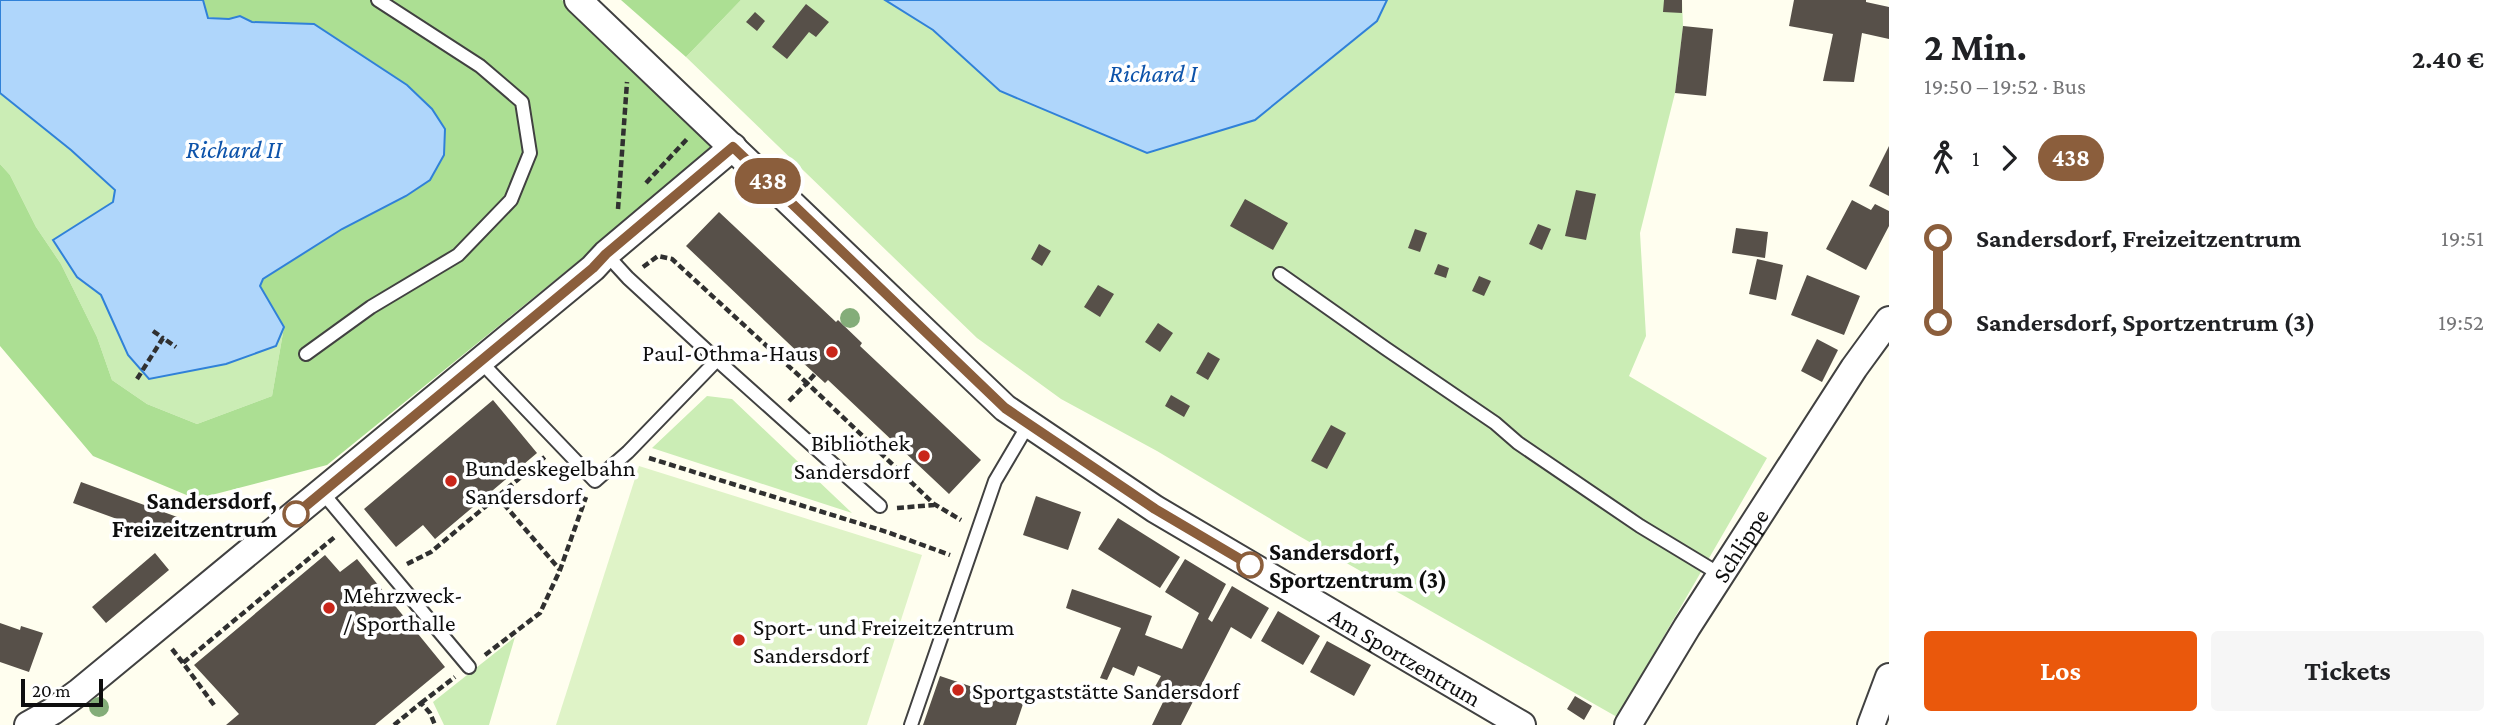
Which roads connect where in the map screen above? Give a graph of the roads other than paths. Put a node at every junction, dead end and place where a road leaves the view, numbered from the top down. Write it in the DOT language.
graph roads {
  1 [pos="378,0"];
  2 [pos="578,0"];
  3 [pos="733,147"];
  4 [pos="606,254"];
  5 [pos="1280,274"];
  6 [pos="1889,320"];
  7 [pos="306,354"];
  8 [pos="717,360"];
  9 [pos="480,361"];
  10 [pos="1028,425"];
  11 [pos="322,492"];
  12 [pos="880,506"];
  13 [pos="1721,575"];
  14 [pos="469,667"];
  15 [pos="1889,677"];
  16 [pos="28,725"];
  17 [pos="911,725"];
  18 [pos="1522,725"];
  19 [pos="1628,725"];
  20 [pos="1871,725"];
  1 -- 7 [label="lane"];
  2 -- 3 [label="street, Am Sportzentrum"];
  3 -- 4 [label="street"];
  3 -- 10 [label="street, Am Sportzentrum"];
  4 -- 8 [label="lane"];
  4 -- 9 [label="street"];
  5 -- 13 [label="lane"];
  6 -- 13 [label="street, Schlippe"];
  8 -- 9 [label="lane"];
  8 -- 12 [label="lane"];
  9 -- 11 [label="street"];
  10 -- 17 [label="lane"];
  10 -- 18 [label="street, Am Sportzentrum"];
  11 -- 14 [label="lane"];
  11 -- 16 [label="street"];
  13 -- 19 [label="street, Schlippe"];
  15 -- 20 [label="street"];
}
